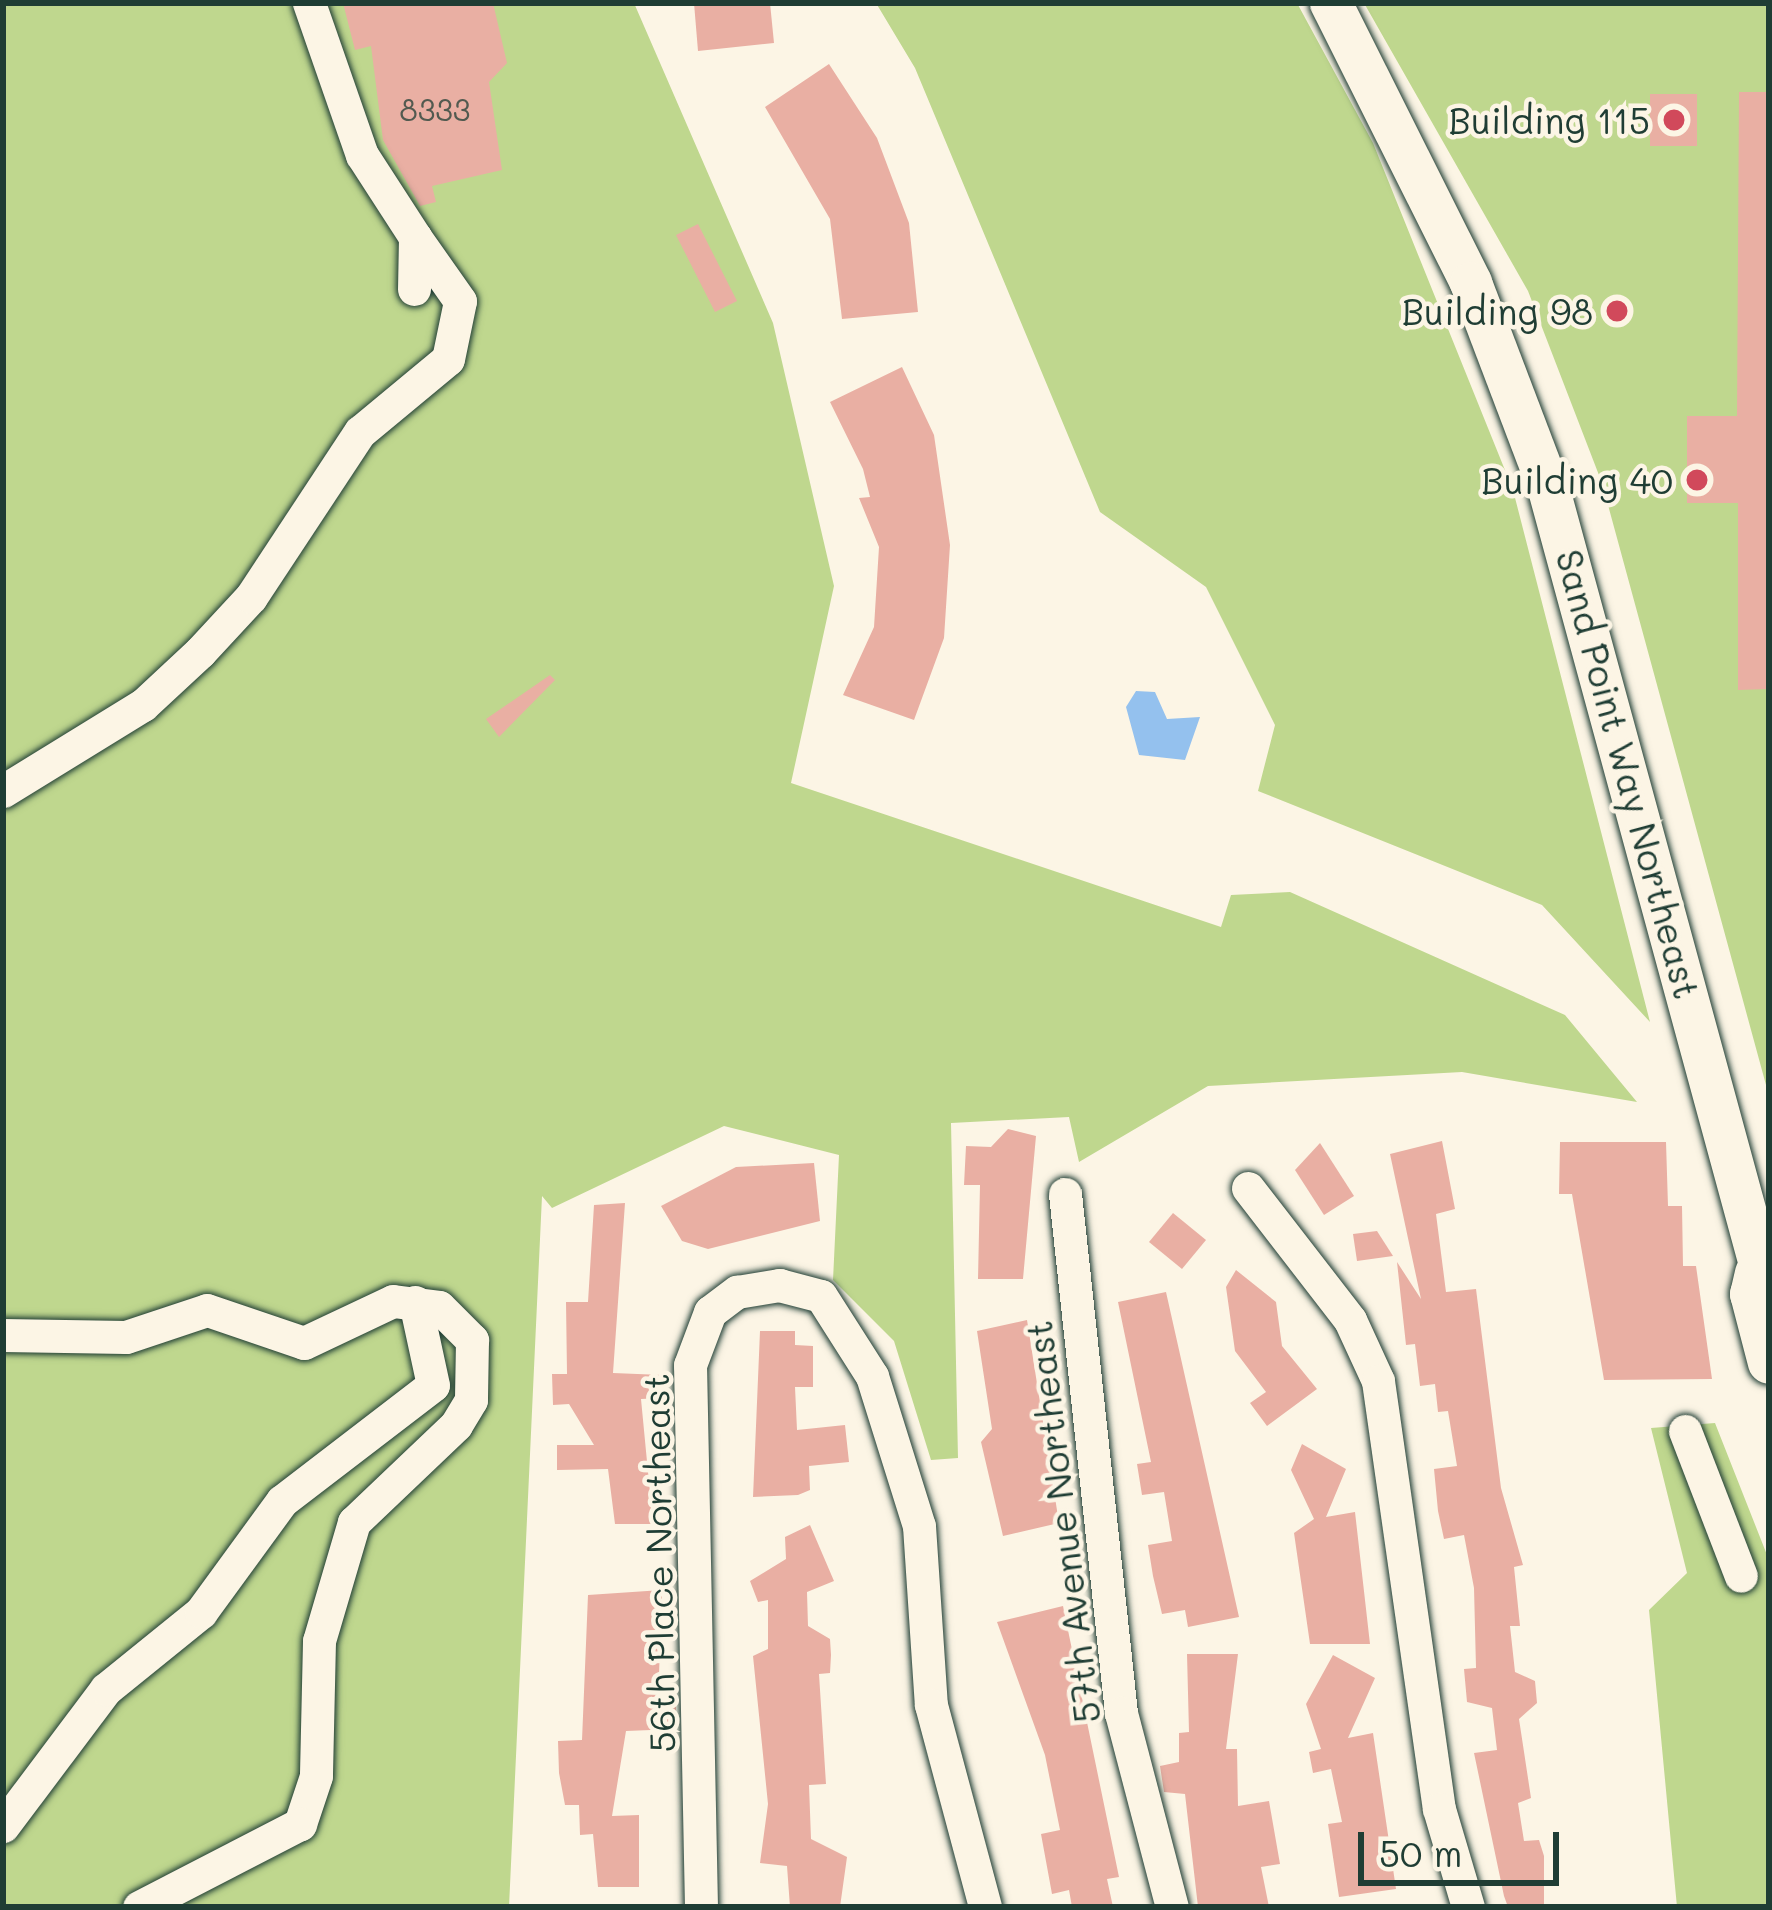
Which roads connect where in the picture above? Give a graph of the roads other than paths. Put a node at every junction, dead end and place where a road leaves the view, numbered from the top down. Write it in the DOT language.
graph roads {
  1 [pos="309,3"];
  2 [pos="1330,3"];
  3 [pos="415,237"];
  4 [pos="414,289"];
  5 [pos="3,791"];
  6 [pos="1732,1151"];
  7 [pos="1248,1188"];
  8 [pos="1065,1194"];
  9 [pos="1769,1200"];
  10 [pos="1764,1279"];
  11 [pos="415,1302"];
  12 [pos="5,1333"];
  13 [pos="1769,1363"];
  14 [pos="1685,1431"];
  15 [pos="1741,1576"];
  16 [pos="3,1826"];
  17 [pos="708,1903"];
  18 [pos="139,1907"];
  19 [pos="985,1907"];
  20 [pos="1172,1907"];
  21 [pos="1468,1907"];
  1 -- 3 [label="street"];
  2 -- 6 [label="main road, Sand Point Way Northeast"];
  3 -- 4 [label="street"];
  3 -- 5 [label="street"];
  6 -- 9 [label="main road"];
  6 -- 10 [label="main road, Sand Point Way Northeast"];
  7 -- 21 [label="street"];
  8 -- 20 [label="street, 57th Avenue Northeast"];
  10 -- 13 [label="main road, Sand Point Way Northeast"];
  11 -- 12 [label="street"];
  11 -- 16 [label="street"];
  11 -- 18 [label="street"];
  14 -- 15 [label="street"];
  17 -- 19 [label="street, 56th Place Northeast"];
}
